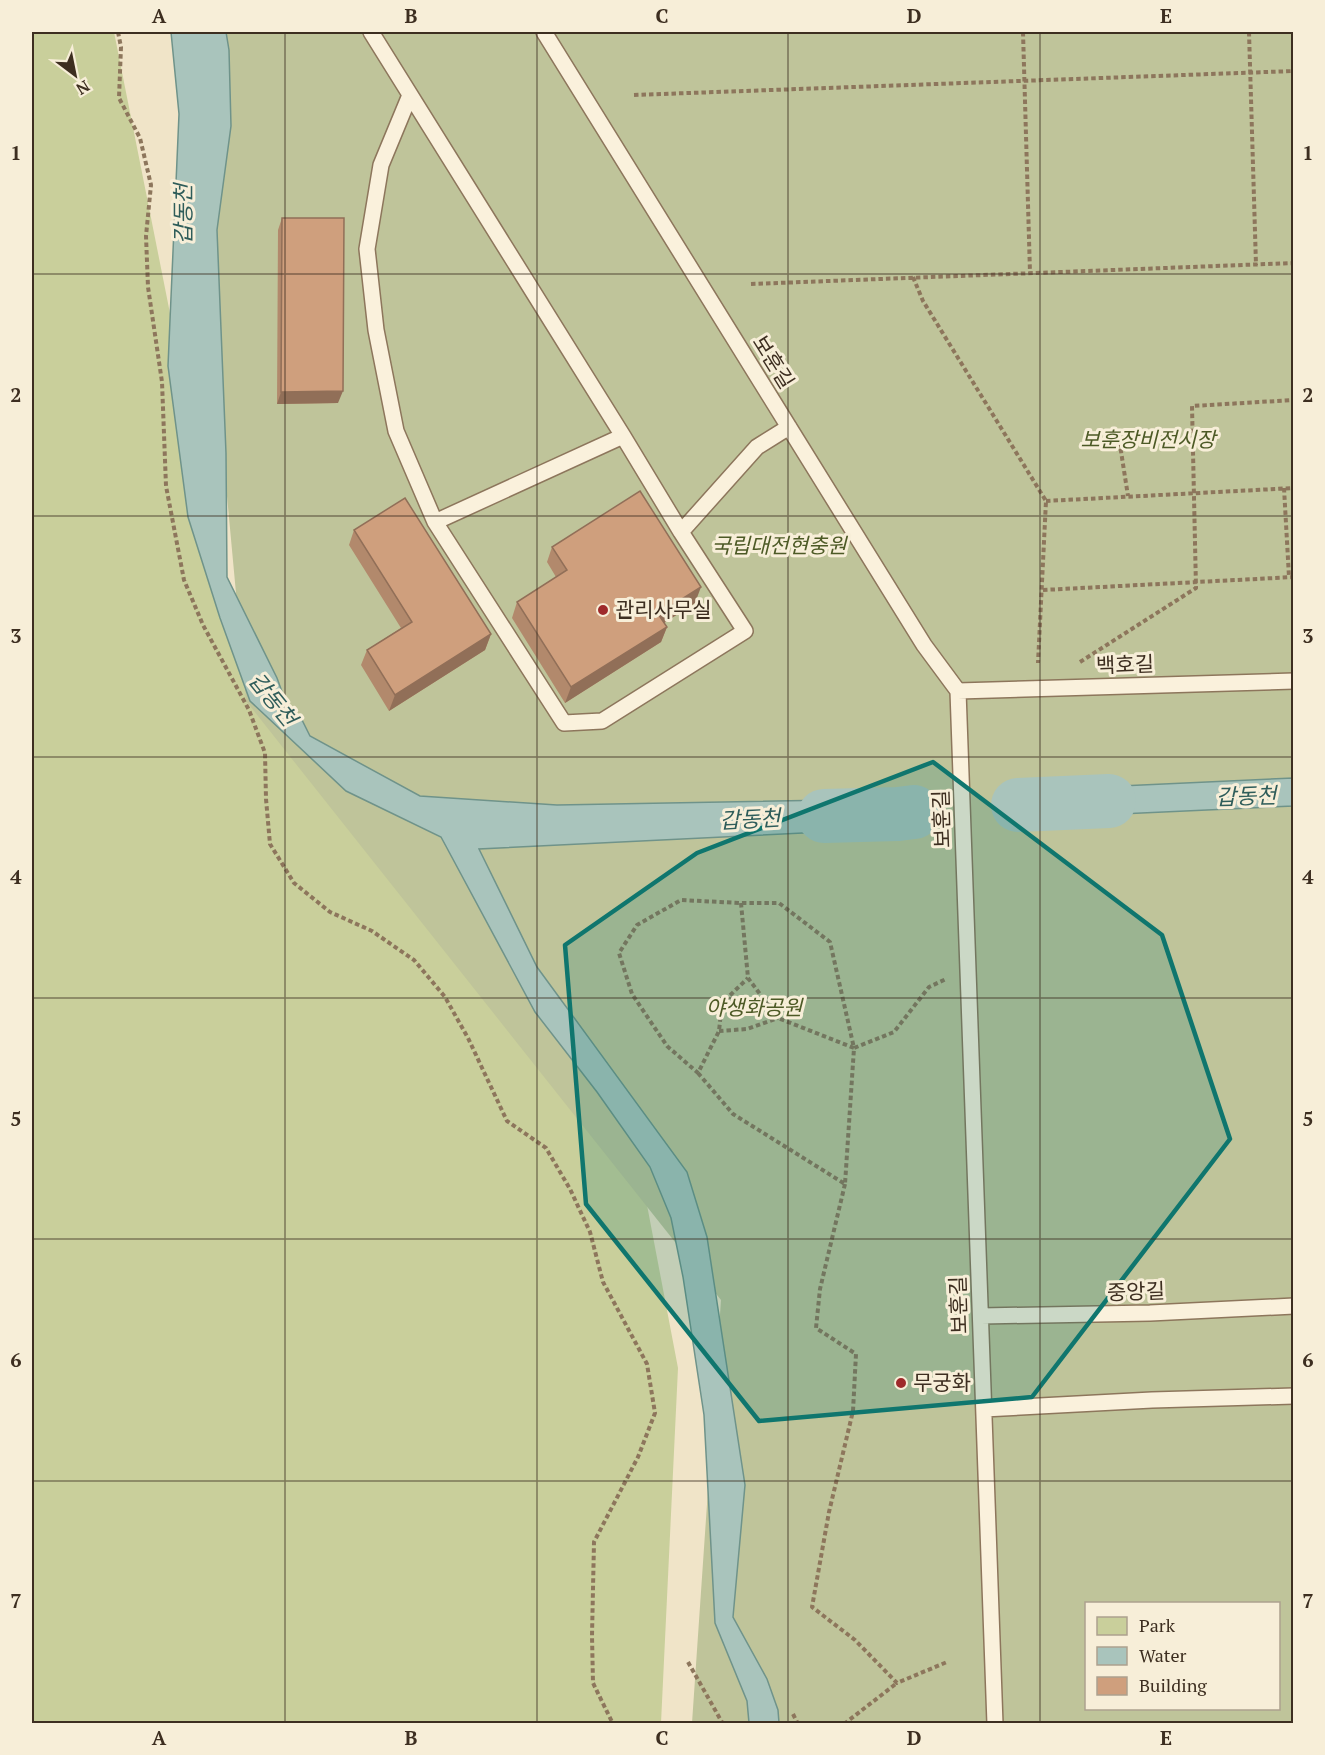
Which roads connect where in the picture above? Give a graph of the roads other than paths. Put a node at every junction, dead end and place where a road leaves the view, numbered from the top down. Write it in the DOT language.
graph roads {
  1 [pos="370,32"];
  2 [pos="544,32"];
  3 [pos="410,95"];
  4 [pos="789,427"];
  5 [pos="623,436"];
  6 [pos="435,522"];
  7 [pos="681,532"];
  8 [pos="1293,681"];
  9 [pos="958,692"];
  10 [pos="1293,1306"];
  11 [pos="981,1316"];
  12 [pos="1293,1396"];
  13 [pos="984,1409"];
  14 [pos="995,1724"];
  1 -- 3 [label="lane"];
  2 -- 4 [label="lane, 보훈길"];
  3 -- 5 [label="lane"];
  3 -- 6 [label="lane"];
  4 -- 7 [label="lane"];
  4 -- 9 [label="lane, 보훈길"];
  5 -- 6 [label="lane"];
  5 -- 7 [label="lane"];
  6 -- 7 [label="lane"];
  8 -- 9 [label="lane, 백호길"];
  9 -- 11 [label="lane, 보훈길"];
  10 -- 11 [label="lane, 중앙길"];
  11 -- 13 [label="lane, 보훈길"];
  12 -- 13 [label="lane"];
  13 -- 14 [label="lane, 보훈길"];
}
